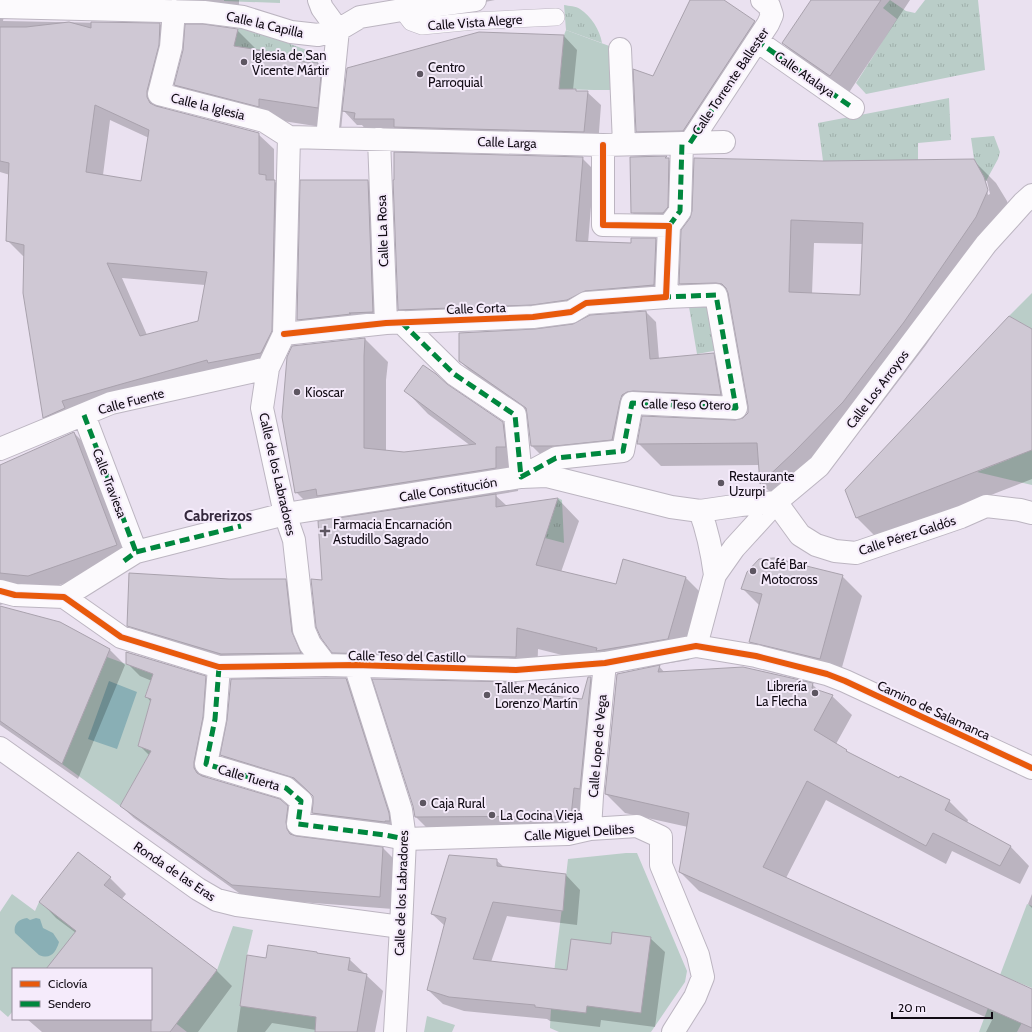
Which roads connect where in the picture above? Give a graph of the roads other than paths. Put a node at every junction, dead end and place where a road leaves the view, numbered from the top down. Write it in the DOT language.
graph roads {
  1 [pos="319,0"];
  2 [pos="475,0"];
  3 [pos="762,0"];
  4 [pos="0,7"];
  5 [pos="402,10"];
  6 [pos="174,11"];
  7 [pos="556,17"];
  8 [pos="338,30"];
  9 [pos="757,41"];
  10 [pos="620,49"];
  11 [pos="853,108"];
  12 [pos="289,137"];
  13 [pos="327,138"];
  14 [pos="379,139"];
  15 [pos="724,142"];
  16 [pos="686,143"];
  17 [pos="613,144"];
  18 [pos="1032,195"];
  19 [pos="669,226"];
  20 [pos="666,297"];
  21 [pos="393,323"];
  22 [pos="284,334"];
  23 [pos="268,368"];
  24 [pos="84,415"];
  25 [pos="0,449"];
  26 [pos="521,477"];
  27 [pos="776,502"];
  28 [pos="700,511"];
  29 [pos="1032,513"];
  30 [pos="285,514"];
  31 [pos="130,556"];
  32 [pos="715,576"];
  33 [pos="0,591"];
  34 [pos="64,597"];
  35 [pos="696,646"];
  36 [pos="605,663"];
  37 [pos="326,665"];
  38 [pos="355,665"];
  39 [pos="219,667"];
  40 [pos="827,674"];
  41 [pos="0,748"];
  42 [pos="1032,768"];
  43 [pos="590,829"];
  44 [pos="405,839"];
  45 [pos="401,927"];
  46 [pos="394,1032"];
  47 [pos="673,1032"];
  1 -- 8 [label="street"];
  2 -- 5 [label="street, Calle Vista Alegre"];
  3 -- 9 [label="street, Calle Torrente Ballester"];
  4 -- 6 [label="street, Calle la Capilla"];
  5 -- 7 [label="lane, Calle Vista Alegre"];
  5 -- 8 [label="street, Calle Vista Alegre"];
  6 -- 8 [label="street, Calle la Capilla"];
  6 -- 12 [label="street, Calle la Iglesia"];
  8 -- 13 [label="street"];
  9 -- 11 [label="street, Calle Atalaya"];
  9 -- 16 [label="street, Calle Torrente Ballester"];
  10 -- 17 [label="street"];
  12 -- 13 [label="street, Calle Larga"];
  12 -- 22 [label="street, Calle de los Labradores"];
  13 -- 14 [label="street, Calle Larga"];
  14 -- 17 [label="street, Calle Larga"];
  14 -- 21 [label="street, Calle La Rosa"];
  15 -- 16 [label="street, Calle Larga"];
  16 -- 17 [label="street, Calle Larga"];
  16 -- 19 [label="street"];
  17 -- 19 [label="street"];
  18 -- 27 [label="street, Calle Los Arroyos"];
  19 -- 20 [label="street"];
  20 -- 21 [label="street, Calle Corta"];
  20 -- 26 [label="street, Calle Teso Otero"];
  21 -- 22 [label="street, Calle Corta"];
  21 -- 26 [label="street"];
  22 -- 23 [label="street, Calle de los Labradores"];
  23 -- 24 [label="street, Calle Fuente"];
  23 -- 30 [label="street, Calle de los Labradores"];
  24 -- 25 [label="street, Calle Fuente"];
  24 -- 31 [label="street, Calle Traviesa"];
  26 -- 28 [label="street, Calle Constitución"];
  26 -- 30 [label="street, Calle Constitución"];
  27 -- 28 [label="street, Calle Constitución"];
  27 -- 29 [label="street, Calle Pérez Galdós"];
  27 -- 32 [label="street, Calle Los Arroyos"];
  28 -- 32 [label="street, Calle Los Arroyos"];
  30 -- 31 [label="street, Calle Constitución"];
  30 -- 37 [label="street, Calle de los Labradores"];
  31 -- 34 [label="street"];
  32 -- 35 [label="street, Calle Los Arroyos"];
  33 -- 34 [label="street"];
  34 -- 39 [label="street, Calle Teso del Castillo"];
  35 -- 36 [label="street, Calle Teso del Castillo"];
  35 -- 40 [label="street, Calle Teso del Castillo"];
  36 -- 38 [label="street, Calle Teso del Castillo"];
  36 -- 43 [label="street, Calle Lope de Vega"];
  37 -- 38 [label="street, Calle Teso del Castillo"];
  37 -- 39 [label="street, Calle Teso del Castillo"];
  38 -- 44 [label="street, Calle de los Labradores"];
  39 -- 44 [label="street, Calle Tuerta"];
  40 -- 42 [label="street, Camino de Salamanca"];
  41 -- 45 [label="street, Ronda de las Eras"];
  43 -- 44 [label="street, Calle Miguel Delibes"];
  43 -- 47 [label="street, Calle Miguel Delibes"];
  44 -- 45 [label="street, Calle de los Labradores"];
  45 -- 46 [label="street, Calle de los Labradores"];
}
